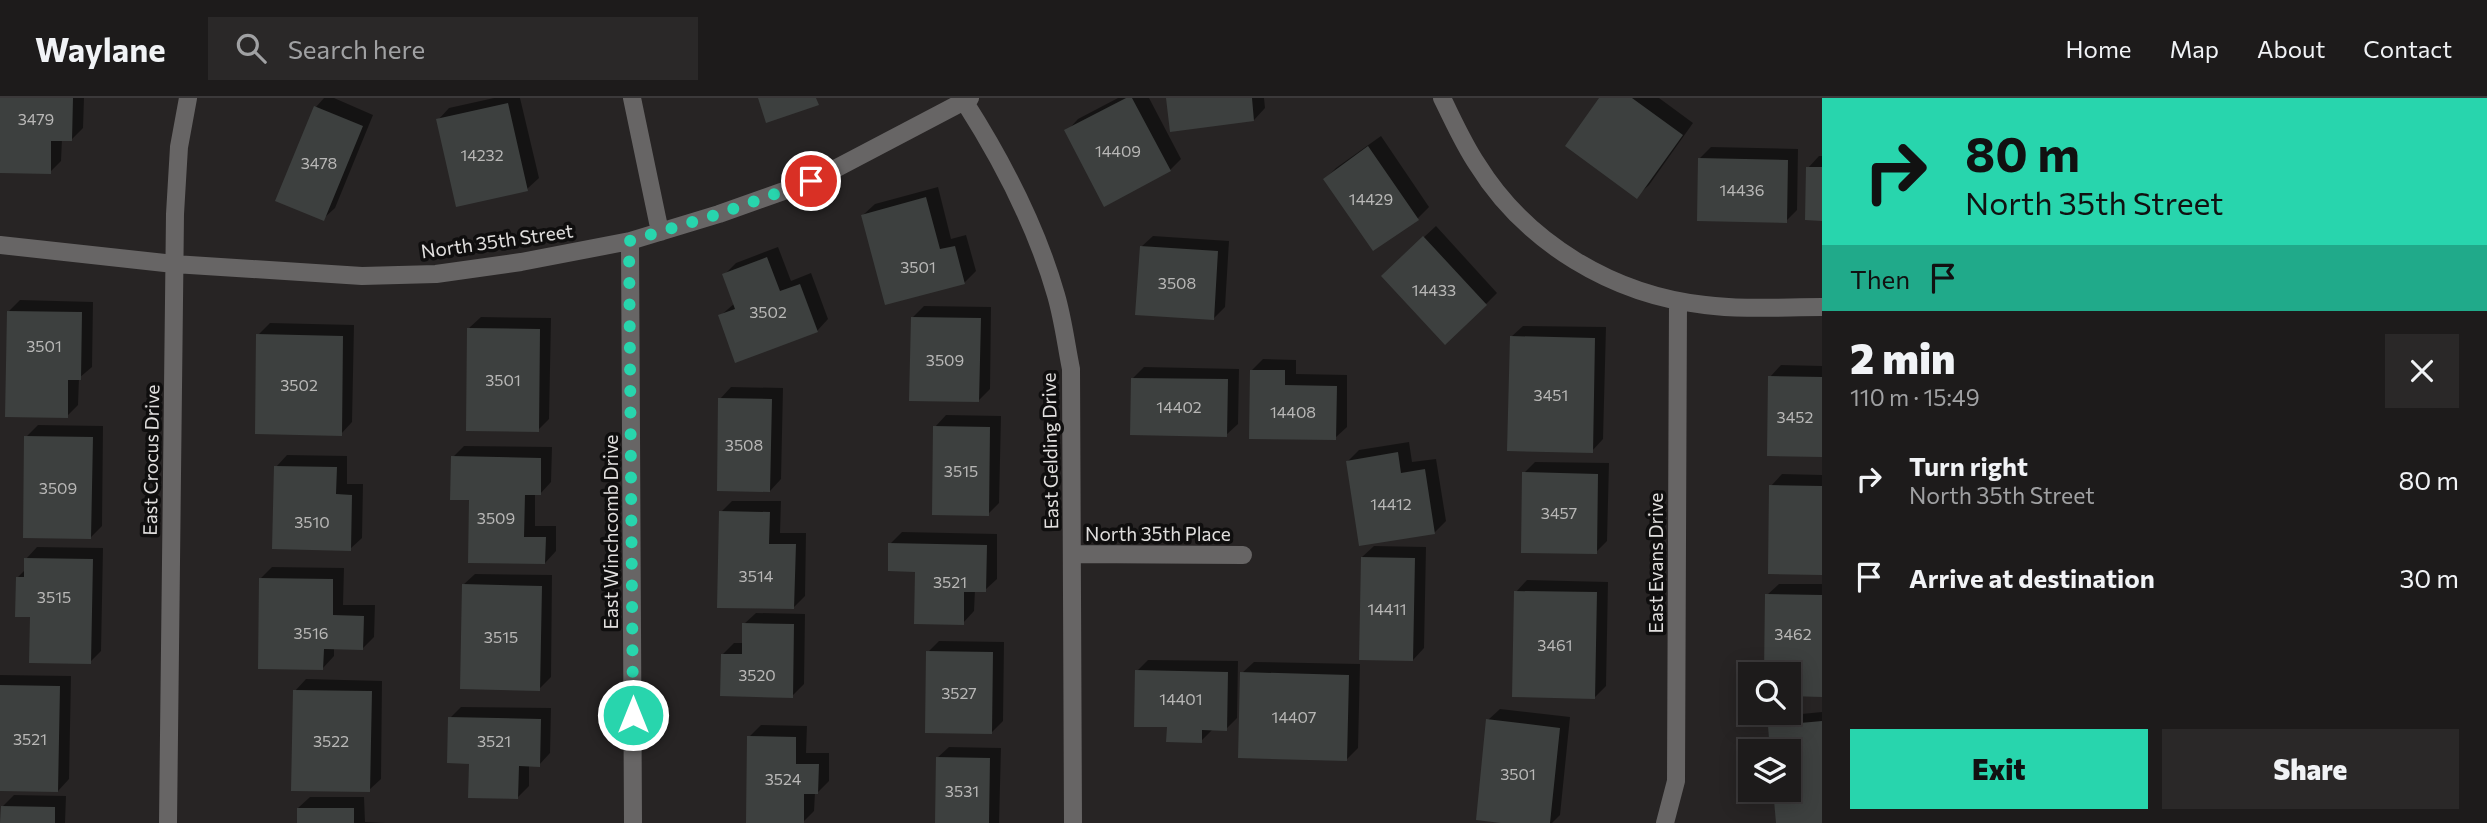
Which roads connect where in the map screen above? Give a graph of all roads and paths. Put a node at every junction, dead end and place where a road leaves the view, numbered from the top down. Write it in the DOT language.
graph roads {
  1 [pos="188,98"];
  2 [pos="632,98"];
  3 [pos="1441,98"];
  4 [pos="967,99"];
  5 [pos="660,232"];
  6 [pos="629,241"];
  7 [pos="0,244"];
  8 [pos="174,264"];
  9 [pos="1678,301"];
  10 [pos="1822,307"];
  11 [pos="1073,554"];
  12 [pos="1243,555"];
  13 [pos="168,823"];
  14 [pos="633,823"];
  15 [pos="1073,823"];
  16 [pos="1665,823"];
  1 -- 8 [label="street, East Crocus Drive"];
  2 -- 5 [label="street"];
  3 -- 9 [label="street"];
  4 -- 5 [label="street, North 35th Street"];
  4 -- 11 [label="street, East Gelding Drive"];
  5 -- 6 [label="street, North 35th Street"];
  6 -- 8 [label="street, North 35th Street"];
  6 -- 14 [label="street, East Winchcomb Drive"];
  7 -- 8 [label="street, North 35th Street"];
  8 -- 13 [label="street, East Crocus Drive"];
  9 -- 10 [label="street"];
  9 -- 16 [label="street, East Evans Drive"];
  11 -- 12 [label="street, North 35th Place"];
  11 -- 15 [label="street, East Gelding Drive"];
}
